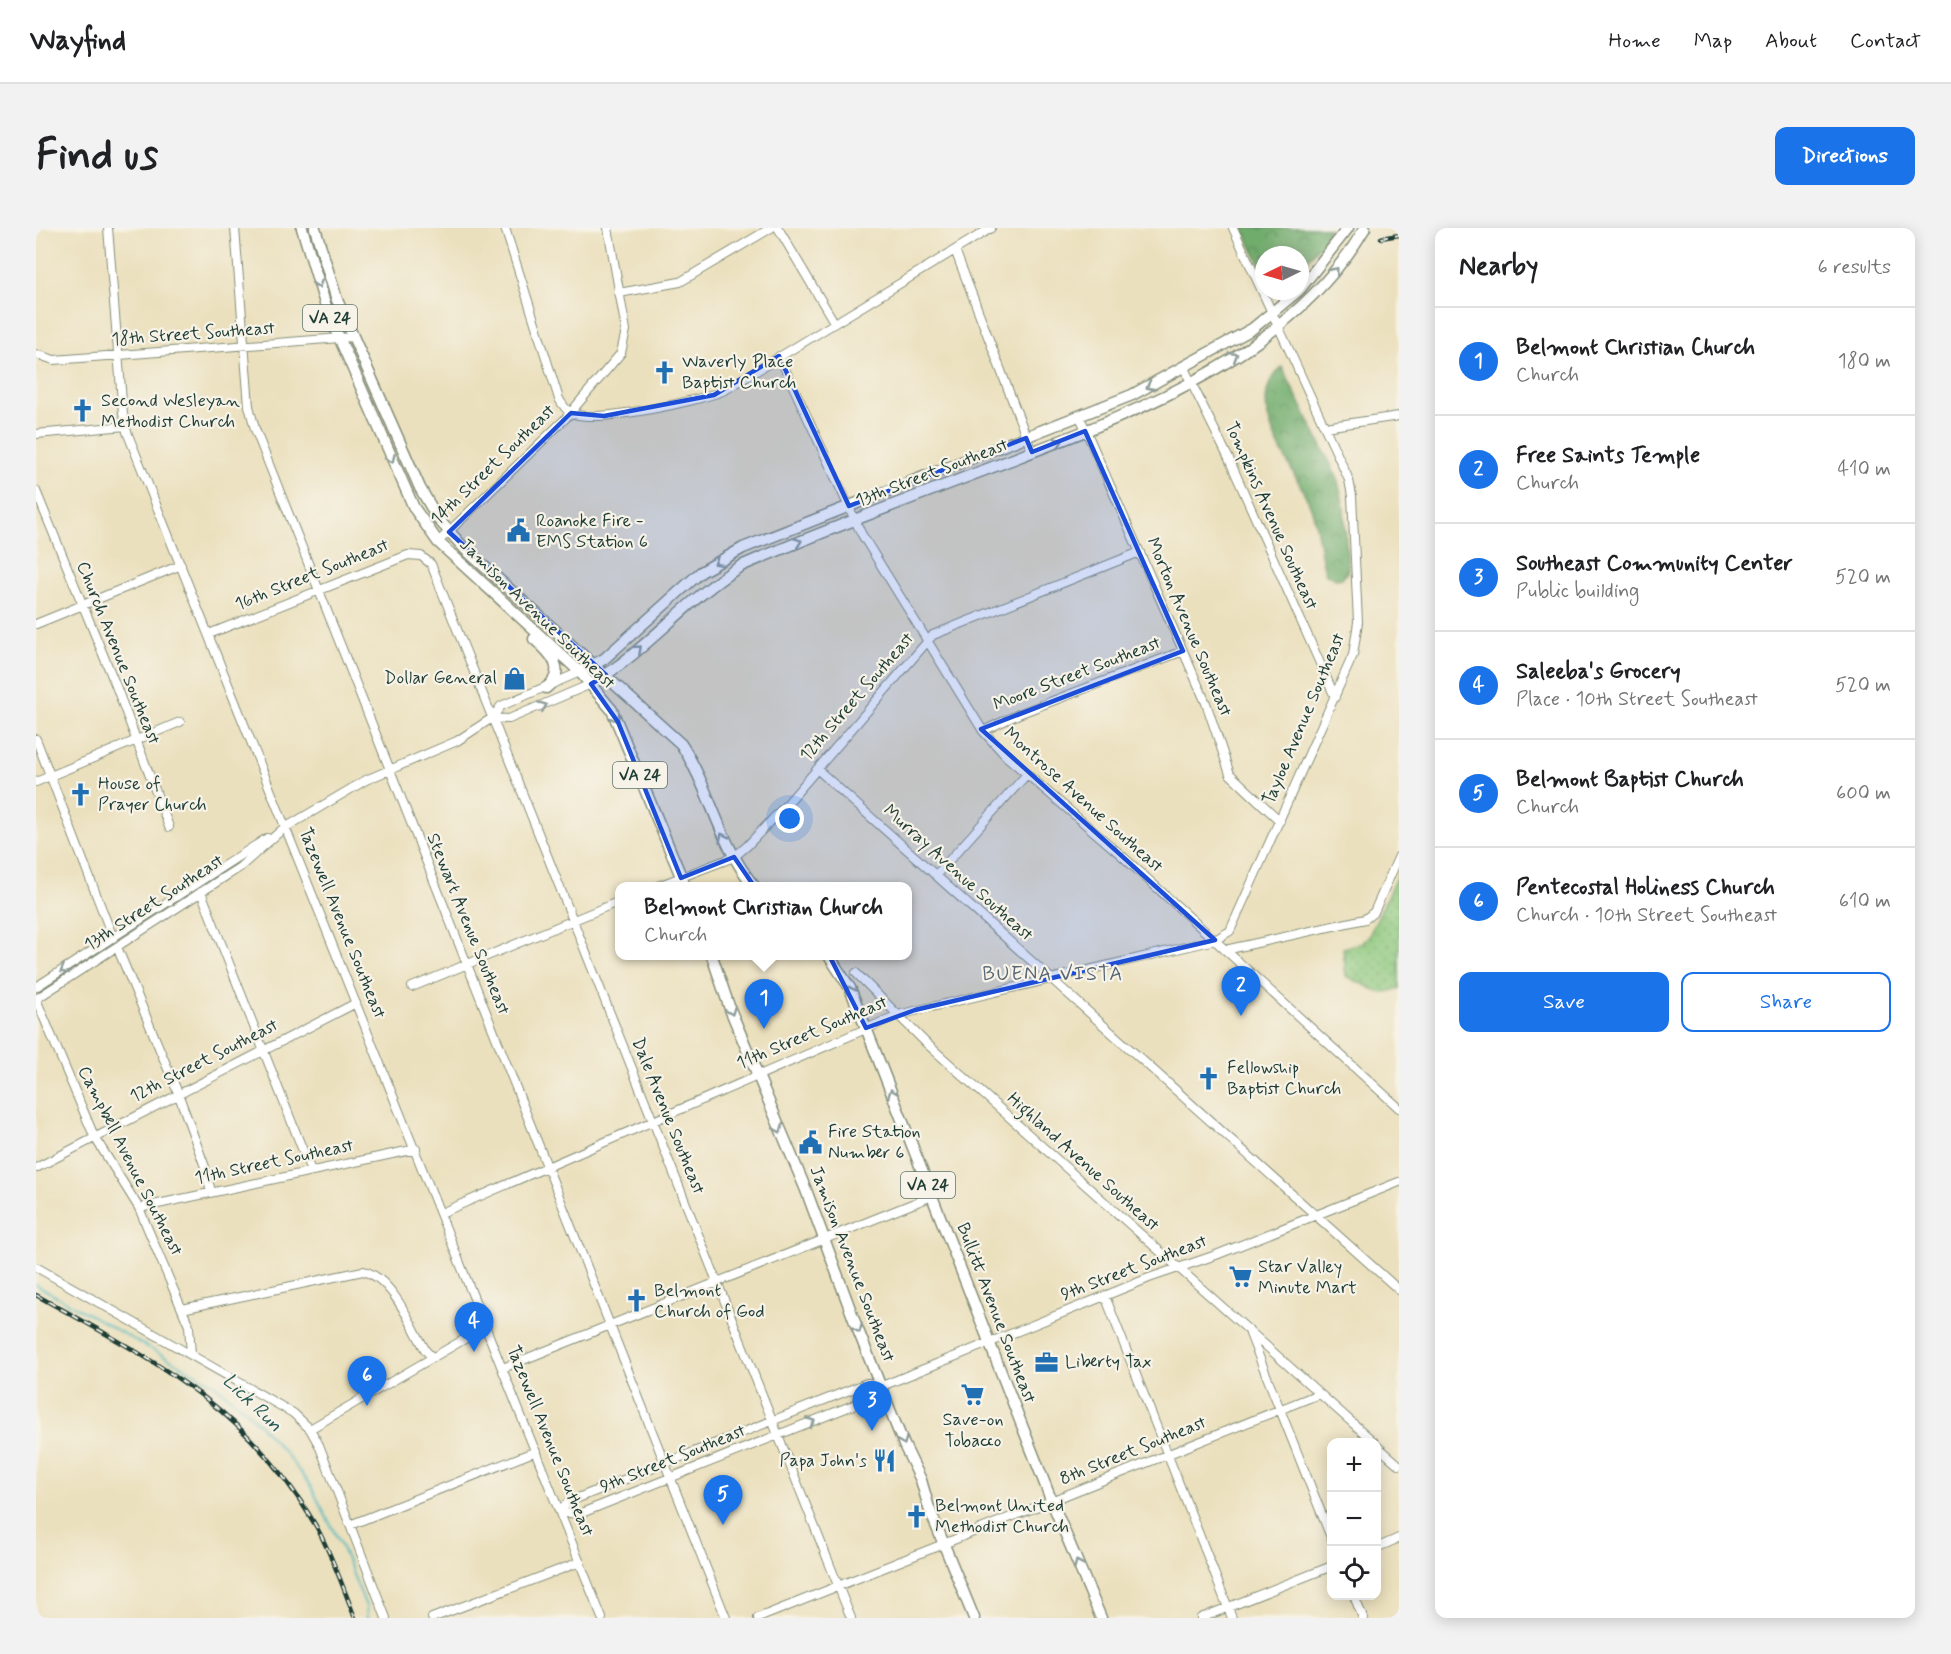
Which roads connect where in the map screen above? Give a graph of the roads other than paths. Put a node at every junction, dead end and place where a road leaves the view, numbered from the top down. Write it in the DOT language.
graph roads {
  1 [pos="108,228"];
  2 [pos="235,228"];
  3 [pos="302,228"];
  4 [pos="315,228"];
  5 [pos="505,228"];
  6 [pos="608,228"];
  7 [pos="771,228"];
  8 [pos="778,228"];
  9 [pos="991,228"];
  10 [pos="1233,228"];
  11 [pos="1348,228"];
  12 [pos="1365,228"];
  13 [pos="955,250"];
  14 [pos="1309,277"];
  15 [pos="620,293"];
  16 [pos="1287,300"];
  17 [pos="1272,313"];
  18 [pos="834,322"];
  19 [pos="1278,327"];
  20 [pos="353,337"];
  21 [pos="339,339"];
  22 [pos="244,346"];
  23 [pos="36,354"];
  24 [pos="119,356"];
  25 [pos="780,356"];
  26 [pos="1184,368"];
  27 [pos="1191,381"];
  28 [pos="571,413"];
  29 [pos="1399,416"];
  30 [pos="1080,417"];
  31 [pos="126,426"];
  32 [pos="1325,427"];
  33 [pos="1085,431"];
  34 [pos="36,434"];
  35 [pos="1026,438"];
  36 [pos="1032,452"];
  37 [pos="37,497"];
  38 [pos="849,506"];
  39 [pos="855,520"];
  40 [pos="449,532"];
  41 [pos="438,542"];
  42 [pos="1140,552"];
  43 [pos="181,565"];
  44 [pos="317,591"];
  45 [pos="82,605"];
  46 [pos="524,620"];
  47 [pos="36,624"];
  48 [pos="456,626"];
  49 [pos="209,634"];
  50 [pos="927,640"];
  51 [pos="1183,651"];
  52 [pos="594,665"];
  53 [pos="580,672"];
  54 [pos="606,675"];
  55 [pos="591,684"];
  56 [pos="546,688"];
  57 [pos="1335,697"];
  58 [pos="492,718"];
  59 [pos="180,722"];
  60 [pos="983,731"];
  61 [pos="36,739"];
  62 [pos="136,741"];
  63 [pos="388,769"];
  64 [pos="817,769"];
  65 [pos="1027,774"];
  66 [pos="50,776"];
  67 [pos="36,782"];
  68 [pos="1280,821"];
  69 [pos="169,827"];
  70 [pos="285,827"];
  71 [pos="1399,856"];
  72 [pos="734,857"];
  73 [pos="936,875"];
  74 [pos="683,882"];
  75 [pos="751,882"];
  76 [pos="201,892"];
  77 [pos="615,903"];
  78 [pos="573,920"];
  79 [pos="113,938"];
  80 [pos="1215,940"];
  81 [pos="117,947"];
  82 [pos="1226,950"];
  83 [pos="714,960"];
  84 [pos="832,960"];
  85 [pos="465,963"];
  86 [pos="856,973"];
  87 [pos="1050,978"];
  88 [pos="36,987"];
  89 [pos="412,987"];
  90 [pos="36,999"];
  91 [pos="356,1003"];
  92 [pos="898,1015"];
  93 [pos="866,1028"];
  94 [pos="262,1050"];
  95 [pos="757,1074"];
  96 [pos="178,1093"];
  97 [pos="1399,1108"];
  98 [pos="653,1120"];
  99 [pos="94,1136"];
  100 [pos="416,1149"];
  101 [pos="546,1166"];
  102 [pos="36,1168"];
  103 [pos="311,1171"];
  104 [pos="1399,1182"];
  105 [pos="211,1192"];
  106 [pos="932,1196"];
  107 [pos="138,1208"];
  108 [pos="441,1213"];
  109 [pos="1315,1215"];
  110 [pos="826,1240"];
  111 [pos="36,1266"];
  112 [pos="1178,1269"];
  113 [pos="717,1282"];
  114 [pos="1399,1290"];
  115 [pos="1105,1296"];
  116 [pos="182,1309"];
  117 [pos="487,1326"];
  118 [pos="609,1326"];
  119 [pos="1249,1331"];
  120 [pos="991,1342"];
  121 [pos="191,1354"];
  122 [pos="432,1357"];
  123 [pos="503,1368"];
  124 [pos="882,1386"];
  125 [pos="1319,1394"];
  126 [pos="1280,1410"];
  127 [pos="772,1421"];
  128 [pos="310,1429"];
  129 [pos="778,1435"];
  130 [pos="1368,1438"];
  131 [pos="1381,1449"];
  132 [pos="536,1451"];
  133 [pos="1166,1456"];
  134 [pos="664,1464"];
  135 [pos="1399,1465"];
  136 [pos="669,1478"];
  137 [pos="1052,1502"];
  138 [pos="560,1512"];
  139 [pos="350,1525"];
  140 [pos="1327,1528"];
  141 [pos="1399,1538"];
  142 [pos="944,1545"];
  143 [pos="1381,1546"];
  144 [pos="580,1562"];
  145 [pos="1327,1568"];
  146 [pos="838,1586"];
  147 [pos="1356,1600"];
  148 [pos="1228,1608"];
  149 [pos="386,1618"];
  150 [pos="432,1618"];
  151 [pos="602,1618"];
  152 [pos="726,1618"];
  153 [pos="758,1618"];
  154 [pos="851,1618"];
  155 [pos="974,1618"];
  156 [pos="1101,1618"];
  157 [pos="1201,1618"];
  158 [pos="1232,1618"];
  159 [pos="1363,1618"];
  1 -- 24 [label="street, Tazewell Avenue Southeast"];
  2 -- 22 [label="street, Stewart Avenue Southeast"];
  3 -- 21 [label="main road, VA 24, one-way"];
  4 -- 20 [label="main road, VA 24"];
  5 -- 28 [label="street"];
  6 -- 15 [label="street"];
  7 -- 15 [label="street"];
  8 -- 18 [label="street"];
  9 -- 13 [label="street, 14th Street Southeast"];
  10 -- 17 [label="street, Tayloe Avenue Southeast"];
  11 -- 14 [label="main road, 13th Street Southeast"];
  19 -- 12 [label="main road, 13th Street Southeast, one-way"];
  13 -- 18 [label="street, 14th Street Southeast"];
  13 -- 35 [label="street"];
  15 -- 28 [label="street"];
  16 -- 17 [label="main road, 13th Street Southeast"];
  17 -- 19 [label="street, Tayloe Avenue Southeast"];
  17 -- 26 [label="main road, 13th Street Southeast"];
  18 -- 25 [label="street, 14th Street Southeast"];
  27 -- 19 [label="main road, 13th Street Southeast, one-way"];
  19 -- 32 [label="street, Tayloe Avenue Southeast"];
  20 -- 21 [label="street, 18th Street Southeast"];
  20 -- 40 [label="main road, Jamison Avenue Southeast / VA 24"];
  21 -- 22 [label="street, 18th Street Southeast"];
  21 -- 41 [label="main road, Jamison Avenue Southeast / VA 24, one-way"];
  22 -- 24 [label="street, 18th Street Southeast"];
  22 -- 44 [label="street, Stewart Avenue Southeast"];
  23 -- 24 [label="street, 18th Street Southeast"];
  24 -- 31 [label="street, Tazewell Avenue Southeast"];
  25 -- 28 [label="street, 14th Street Southeast"];
  25 -- 38 [label="street, Montrose Avenue Southeast"];
  26 -- 27 [label="street, Tompkins Avenue Southeast"];
  26 -- 30 [label="main road, 13th Street Southeast, one-way"];
  27 -- 33 [label="main road, 13th Street Southeast"];
  27 -- 57 [label="street, Tompkins Avenue Southeast"];
  28 -- 40 [label="street, 14th Street Southeast"];
  29 -- 32 [label="street"];
  30 -- 33 [label="street, Morton Avenue Southeast"];
  30 -- 35 [label="main road, 13th Street Southeast"];
  31 -- 34 [label="street"];
  31 -- 43 [label="street, Tazewell Avenue Southeast"];
  32 -- 57 [label="street, Tayloe Avenue Southeast"];
  36 -- 33 [label="main road, 13th Street Southeast, one-way"];
  33 -- 42 [label="street, Morton Avenue Southeast"];
  35 -- 36 [label="street"];
  35 -- 38 [label="main road, 13th Street Southeast"];
  36 -- 39 [label="main road, 13th Street Southeast"];
  37 -- 45 [label="street, Church Avenue Southeast"];
  38 -- 39 [label="street, Montrose Avenue Southeast"];
  38 -- 52 [label="main road, 13th Street Southeast, one-way"];
  39 -- 50 [label="street, Montrose Avenue Southeast"];
  54 -- 39 [label="main road, 13th Street Southeast, one-way"];
  40 -- 41 [label="street, 14th Street Southeast"];
  40 -- 52 [label="main road, Jamison Avenue Southeast / VA 24"];
  41 -- 46 [label="main road, Jamison Avenue Southeast / VA 24"];
  42 -- 50 [label="street, 12th Street Southeast"];
  42 -- 51 [label="street, Morton Avenue Southeast"];
  43 -- 45 [label="street"];
  43 -- 49 [label="street, Tazewell Avenue Southeast"];
  44 -- 48 [label="street, 16th Street Southeast"];
  44 -- 49 [label="street, 16th Street Southeast"];
  44 -- 63 [label="street, Stewart Avenue Southeast"];
  45 -- 47 [label="street"];
  45 -- 62 [label="street, Church Avenue Southeast"];
  46 -- 53 [label="main road, Jamison Avenue Southeast / VA 24"];
  46 -- 56 [label="main road"];
  48 -- 58 [label="street, Dale Avenue Southeast"];
  49 -- 70 [label="street, Tazewell Avenue Southeast"];
  50 -- 60 [label="street, Montrose Avenue Southeast"];
  50 -- 64 [label="street, 12th Street Southeast"];
  51 -- 60 [label="street, Moore Street Southeast"];
  51 -- 68 [label="street, Morton Avenue Southeast"];
  52 -- 53 [label="main road, 13th Street Southeast"];
  52 -- 54 [label="main road, Jamison Avenue Southeast / VA 24"];
  53 -- 55 [label="main road, Jamison Avenue Southeast / VA 24"];
  53 -- 56 [label="street, 13th Street Southeast"];
  54 -- 55 [label="main road, 13th Street Southeast"];
  72 -- 54 [label="main road, VA 24, one-way"];
  58 -- 55 [label="street, 13th Street Southeast, one-way"];
  55 -- 74 [label="main road, Jamison Avenue Southeast / VA 24, one-way"];
  56 -- 58 [label="street, 13th Street Southeast"];
  57 -- 68 [label="street, Tayloe Avenue Southeast"];
  58 -- 63 [label="street, 13th Street Southeast"];
  58 -- 78 [label="street, Dale Avenue Southeast"];
  59 -- 62 [label="street"];
  60 -- 65 [label="street, Montrose Avenue Southeast"];
  61 -- 66 [label="street"];
  62 -- 66 [label="street"];
  62 -- 69 [label="street, Church Avenue Southeast"];
  63 -- 70 [label="street, 13th Street Southeast"];
  63 -- 85 [label="street, Stewart Avenue Southeast"];
  64 -- 72 [label="street, 12th Street Southeast"];
  64 -- 73 [label="street, Murray Avenue Southeast"];
  65 -- 73 [label="street"];
  65 -- 80 [label="street, Montrose Avenue Southeast"];
  66 -- 67 [label="street"];
  66 -- 79 [label="street"];
  68 -- 80 [label="street, Tayloe Avenue Southeast"];
  70 -- 76 [label="street, 13th Street Southeast"];
  70 -- 79 [label="street, 13th Street Southeast"];
  70 -- 91 [label="street, Tazewell Avenue Southeast"];
  71 -- 82 [label="street"];
  72 -- 74 [label="street, 12th Street Southeast"];
  72 -- 75 [label="main road, VA 24"];
  73 -- 87 [label="street, Murray Avenue Southeast"];
  76 -- 81 [label="street, 13th Street Southeast"];
  76 -- 94 [label="street"];
  77 -- 78 [label="street"];
  78 -- 85 [label="street"];
  78 -- 98 [label="street, Dale Avenue Southeast"];
  79 -- 88 [label="street, 13th Street Southeast, one-way"];
  80 -- 82 [label="street, Montrose Avenue Southeast"];
  80 -- 87 [label="street, 11th Street Southeast"];
  81 -- 90 [label="street, 13th Street Southeast"];
  81 -- 96 [label="street"];
  82 -- 97 [label="street, Montrose Avenue Southeast"];
  83 -- 95 [label="main road, Jamison Avenue Southeast, one-way"];
  93 -- 84 [label="main road, Bullitt Avenue Southeast / VA 24, one-way"];
  85 -- 89 [label="street"];
  85 -- 101 [label="street, Stewart Avenue Southeast"];
  86 -- 92 [label="street, Highland Avenue Southeast"];
  87 -- 92 [label="street, 11th Street Southeast"];
  87 -- 109 [label="street, Murray Avenue Southeast"];
  90 -- 99 [label="street, Campbell Avenue Southeast"];
  91 -- 94 [label="street, 12th Street Southeast"];
  91 -- 100 [label="street, Tazewell Avenue Southeast"];
  92 -- 93 [label="street, 11th Street Southeast"];
  92 -- 112 [label="street, Highland Avenue Southeast"];
  93 -- 95 [label="street, 11th Street Southeast"];
  106 -- 93 [label="main road, Bullitt Avenue Southeast / VA 24, one-way"];
  94 -- 96 [label="street, 12th Street Southeast"];
  94 -- 103 [label="street"];
  95 -- 98 [label="street, 11th Street Southeast"];
  95 -- 110 [label="main road, Jamison Avenue Southeast, one-way"];
  96 -- 99 [label="street, 12th Street Southeast"];
  96 -- 105 [label="street"];
  98 -- 101 [label="street, 11th Street Southeast"];
  98 -- 113 [label="street, Dale Avenue Southeast"];
  99 -- 102 [label="street, 12th Street Southeast"];
  99 -- 107 [label="street, Campbell Avenue Southeast"];
  100 -- 103 [label="street, 11th Street Southeast"];
  100 -- 108 [label="street, Tazewell Avenue Southeast"];
  101 -- 108 [label="street, 11th Street Southeast"];
  101 -- 118 [label="street, Stewart Avenue Southeast"];
  103 -- 105 [label="street, 11th Street Southeast"];
  104 -- 109 [label="street, 9th Street Southeast"];
  105 -- 107 [label="street, 11th Street Southeast"];
  106 -- 110 [label="street"];
  106 -- 120 [label="main road, Bullitt Avenue Southeast / VA 24"];
  107 -- 116 [label="street, Campbell Avenue Southeast"];
  108 -- 117 [label="street, Tazewell Avenue Southeast"];
  109 -- 112 [label="street, 9th Street Southeast"];
  109 -- 114 [label="street, Murray Avenue Southeast"];
  110 -- 113 [label="street"];
  110 -- 124 [label="main road, Jamison Avenue Southeast, one-way"];
  111 -- 121 [label="street"];
  112 -- 115 [label="street, 9th Street Southeast"];
  112 -- 119 [label="street, Highland Avenue Southeast"];
  113 -- 118 [label="street"];
  113 -- 127 [label="street, Dale Avenue Southeast"];
  115 -- 120 [label="street, 9th Street Southeast"];
  115 -- 133 [label="street"];
  116 -- 121 [label="street, Campbell Avenue Southeast"];
  116 -- 122 [label="street"];
  117 -- 122 [label="street"];
  117 -- 123 [label="street, Tazewell Avenue Southeast"];
  118 -- 123 [label="street"];
  118 -- 134 [label="street, Stewart Avenue Southeast"];
  119 -- 125 [label="street, Highland Avenue Southeast"];
  119 -- 126 [label="street"];
  120 -- 124 [label="street, 9th Street Southeast"];
  120 -- 137 [label="main road, Bullitt Avenue Southeast / VA 24"];
  121 -- 128 [label="street"];
  122 -- 128 [label="street"];
  123 -- 132 [label="street, Tazewell Avenue Southeast"];
  124 -- 127 [label="street, 9th Street Southeast"];
  129 -- 124 [label="street, 9th Street Southeast, one-way"];
  124 -- 142 [label="main road, Jamison Avenue Southeast, one-way"];
  125 -- 126 [label="street, 8th Street Southeast"];
  125 -- 130 [label="street, Highland Avenue Southeast"];
  126 -- 133 [label="street, 8th Street Southeast"];
  126 -- 140 [label="street"];
  127 -- 129 [label="street, Dale Avenue Southeast"];
  127 -- 134 [label="street, 9th Street Southeast"];
  128 -- 139 [label="street"];
  129 -- 136 [label="street, 9th Street Southeast"];
  129 -- 146 [label="street, Dale Avenue Southeast"];
  131 -- 135 [label="street, Highland Avenue Southeast"];
  132 -- 138 [label="street, Tazewell Avenue Southeast"];
  132 -- 139 [label="street"];
  133 -- 137 [label="street, 8th Street Southeast"];
  133 -- 148 [label="street"];
  134 -- 136 [label="street, Stewart Avenue Southeast"];
  134 -- 138 [label="street, 9th Street Southeast"];
  136 -- 138 [label="street, 9th Street Southeast"];
  136 -- 152 [label="street, Stewart Avenue Southeast"];
  137 -- 142 [label="street, 8th Street Southeast"];
  156 -- 137 [label="main road, Bullitt Avenue Southeast / VA 24, one-way"];
  138 -- 144 [label="street, Tazewell Avenue Southeast"];
  139 -- 149 [label="street"];
  141 -- 143 [label="street"];
  142 -- 146 [label="street, 8th Street Southeast"];
  142 -- 155 [label="main road, Jamison Avenue Southeast"];
  144 -- 150 [label="street"];
  144 -- 151 [label="street, Tazewell Avenue Southeast"];
  145 -- 148 [label="street"];
  146 -- 153 [label="street, 8th Street Southeast"];
  146 -- 154 [label="street, Dale Avenue Southeast"];
  147 -- 159 [label="street"];
  148 -- 157 [label="street"];
  148 -- 158 [label="street"];
}
